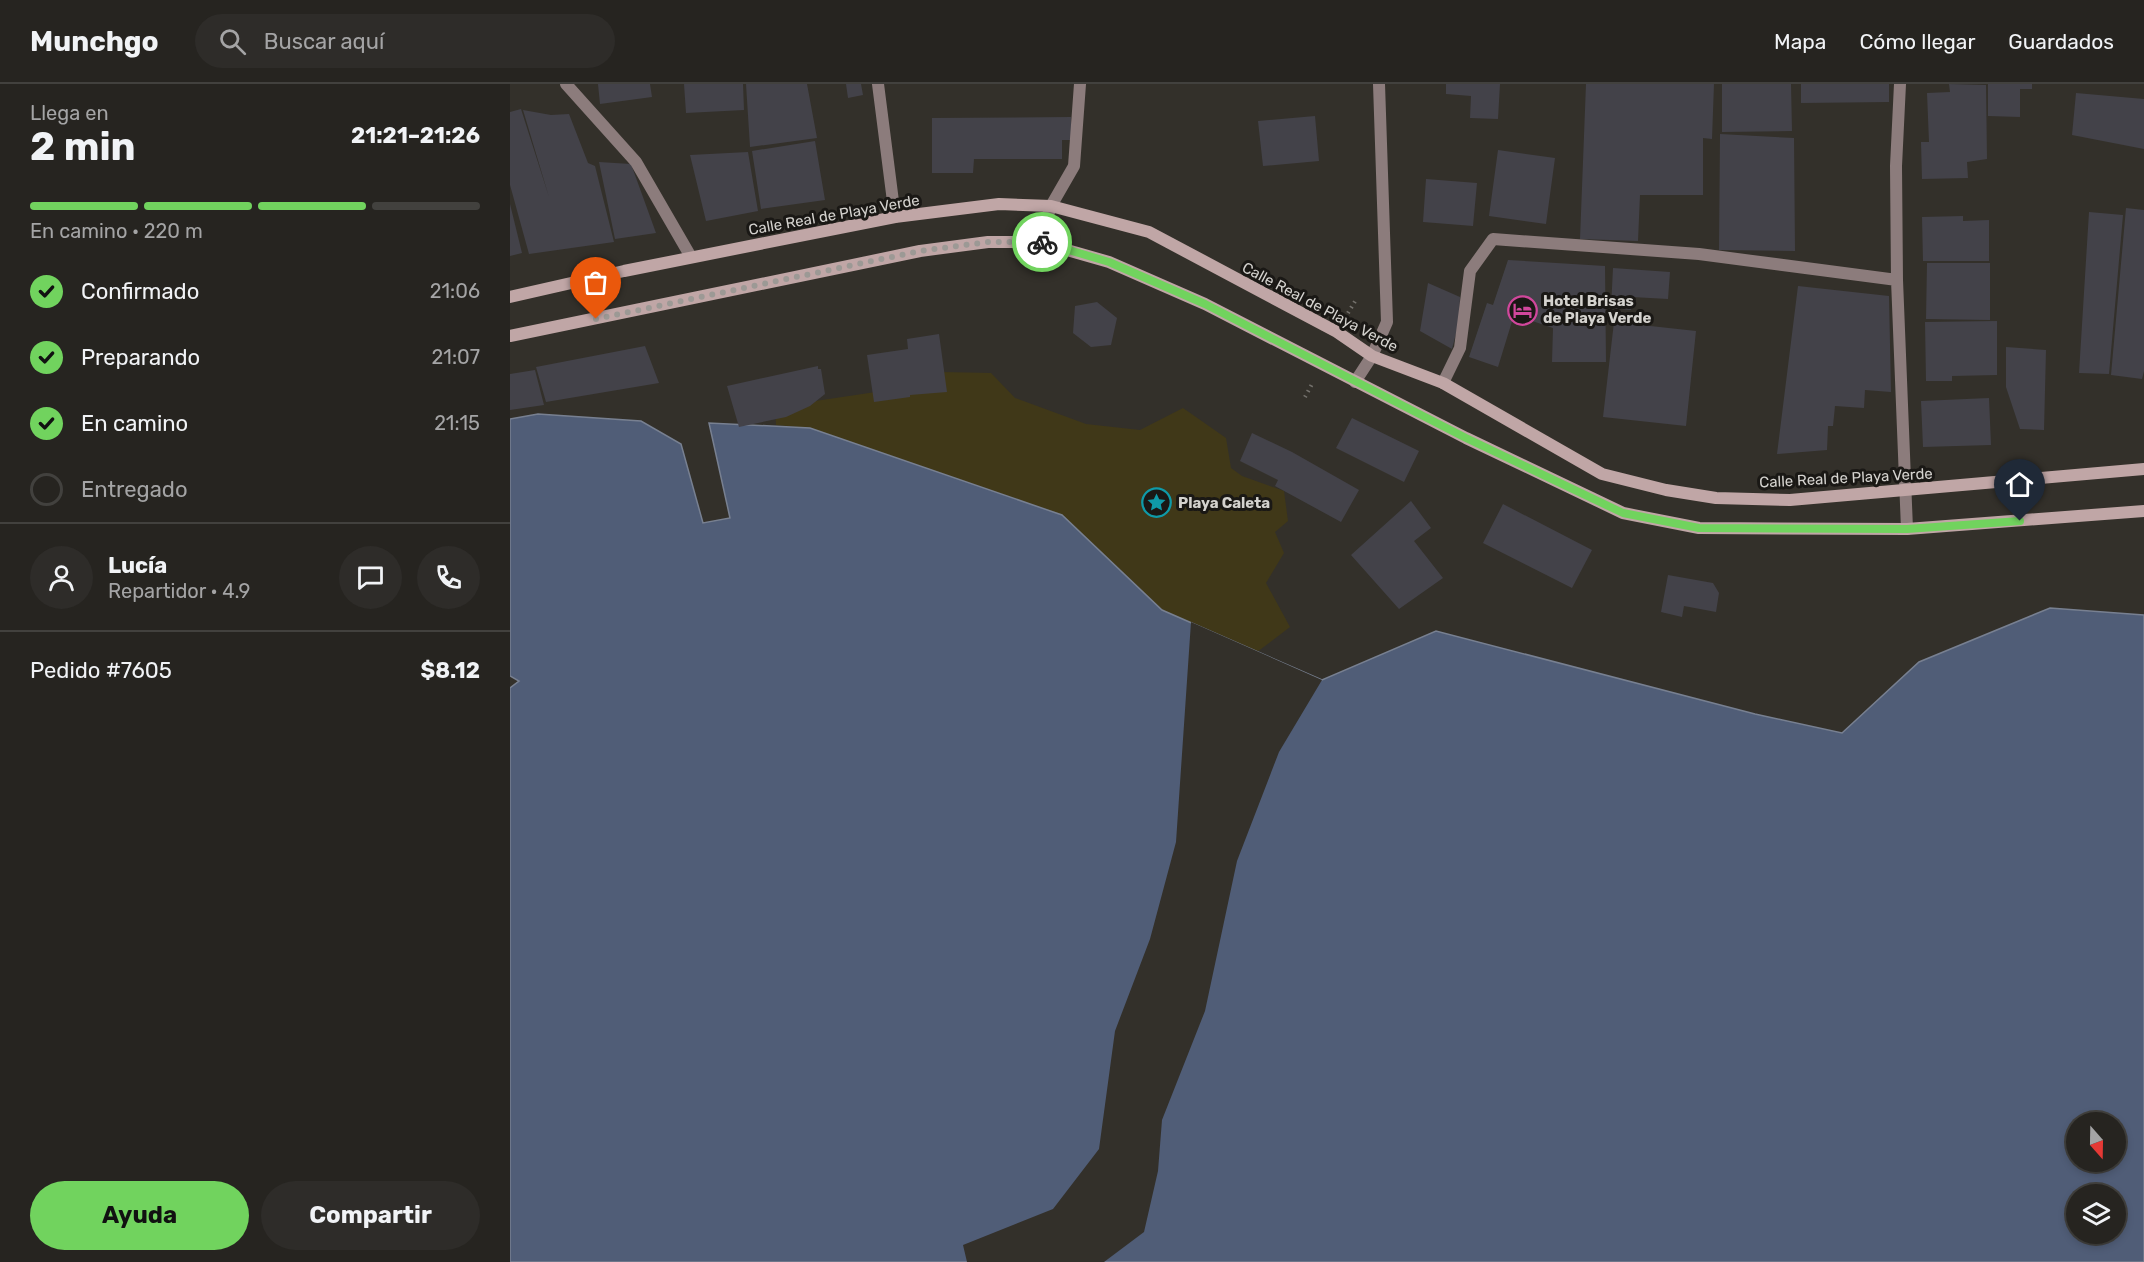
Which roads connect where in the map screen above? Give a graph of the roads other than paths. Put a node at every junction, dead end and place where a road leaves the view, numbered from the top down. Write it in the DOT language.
graph roads {
  1 [pos="566,84"];
  2 [pos="878,84"];
  3 [pos="1080,84"];
  4 [pos="1379,84"];
  5 [pos="1900,84"];
  6 [pos="1051,206"];
  7 [pos="895,217"];
  8 [pos="1039,242"];
  9 [pos="691,257"];
  10 [pos="1897,280"];
  11 [pos="510,297"];
  12 [pos="510,336"];
  13 [pos="1372,356"];
  14 [pos="1355,382"];
  15 [pos="1443,383"];
  16 [pos="2144,469"];
  17 [pos="1906,491"];
  18 [pos="2144,511"];
  19 [pos="1907,529"];
  1 -- 9 [label="street"];
  2 -- 7 [label="street"];
  3 -- 6 [label="street"];
  4 -- 13 [label="street"];
  5 -- 10 [label="street"];
  6 -- 7 [label="street, Calle Real de Playa Verde"];
  6 -- 8 [label="street"];
  6 -- 13 [label="street, Calle Real de Playa Verde"];
  7 -- 9 [label="street, Calle Real de Playa Verde"];
  8 -- 12 [label="street"];
  8 -- 14 [label="street"];
  9 -- 11 [label="street, Calle Real de Playa Verde"];
  10 -- 15 [label="street"];
  10 -- 17 [label="street"];
  13 -- 14 [label="street"];
  13 -- 15 [label="street, Calle Real de Playa Verde"];
  14 -- 19 [label="street"];
  15 -- 17 [label="street, Calle Real de Playa Verde"];
  16 -- 17 [label="street, Calle Real de Playa Verde"];
  17 -- 19 [label="street"];
  18 -- 19 [label="street"];
}
